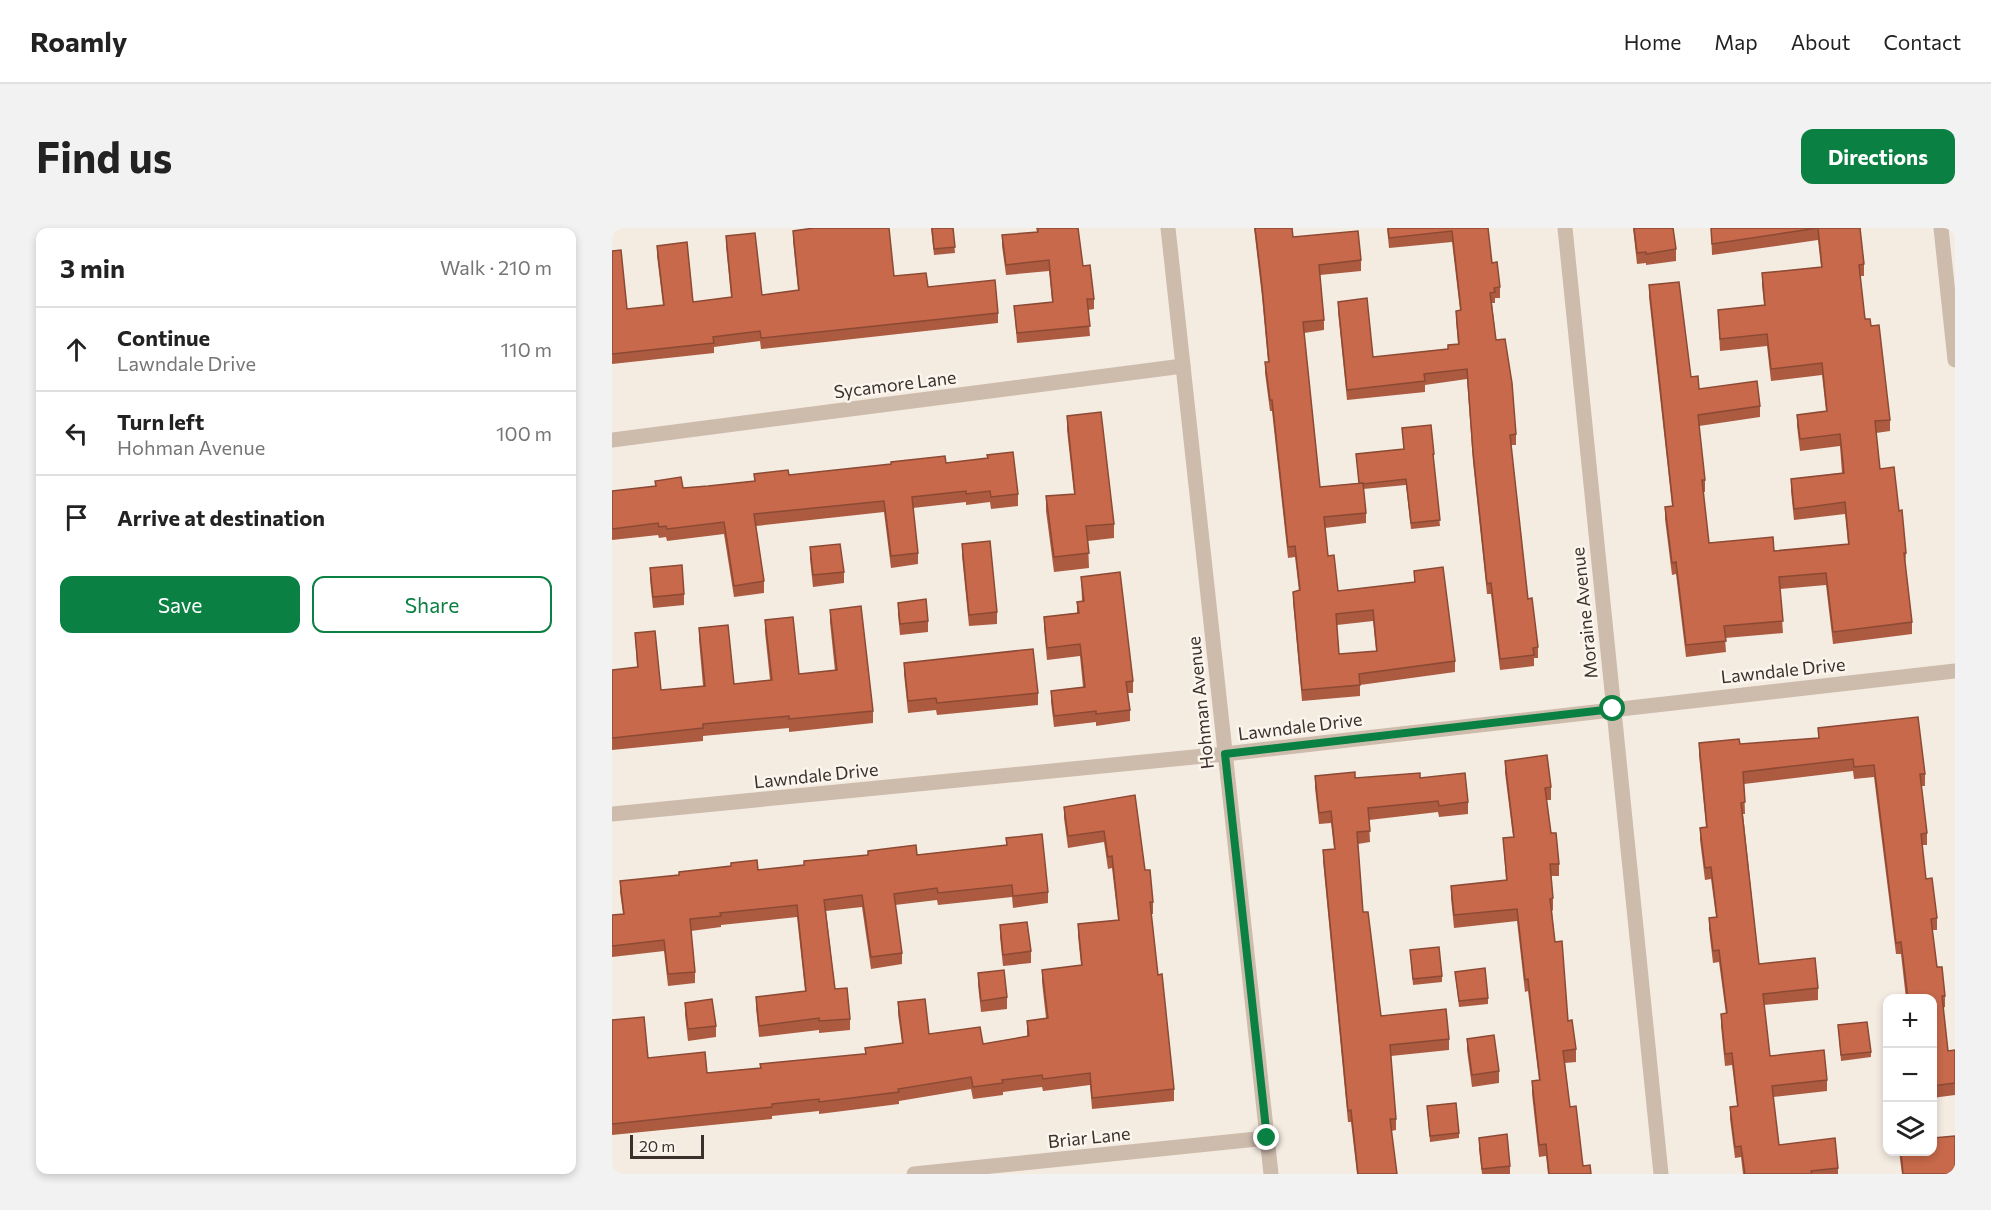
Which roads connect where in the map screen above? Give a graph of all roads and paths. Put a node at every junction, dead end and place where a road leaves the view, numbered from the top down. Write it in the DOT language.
graph roads {
  1 [pos="1168,228"];
  2 [pos="1565,228"];
  3 [pos="1941,228"];
  4 [pos="1955,360"];
  5 [pos="1183,366"];
  6 [pos="612,440"];
  7 [pos="1955,671"];
  8 [pos="1613,709"];
  9 [pos="1225,754"];
  10 [pos="612,814"];
  11 [pos="1267,1138"];
  12 [pos="914,1174"];
  13 [pos="1271,1174"];
  14 [pos="1661,1174"];
  1 -- 5 [label="street, Hohman Avenue"];
  2 -- 8 [label="street, Moraine Avenue"];
  3 -- 4 [label="street"];
  5 -- 6 [label="street, Sycamore Lane"];
  5 -- 9 [label="street, Hohman Avenue"];
  7 -- 8 [label="street, Lawndale Drive"];
  8 -- 9 [label="street, Lawndale Drive"];
  8 -- 14 [label="street, Moraine Avenue"];
  9 -- 10 [label="street, Lawndale Drive"];
  9 -- 11 [label="street, Hohman Avenue"];
  11 -- 12 [label="street, Briar Lane"];
  11 -- 13 [label="street, Hohman Avenue"];
}
